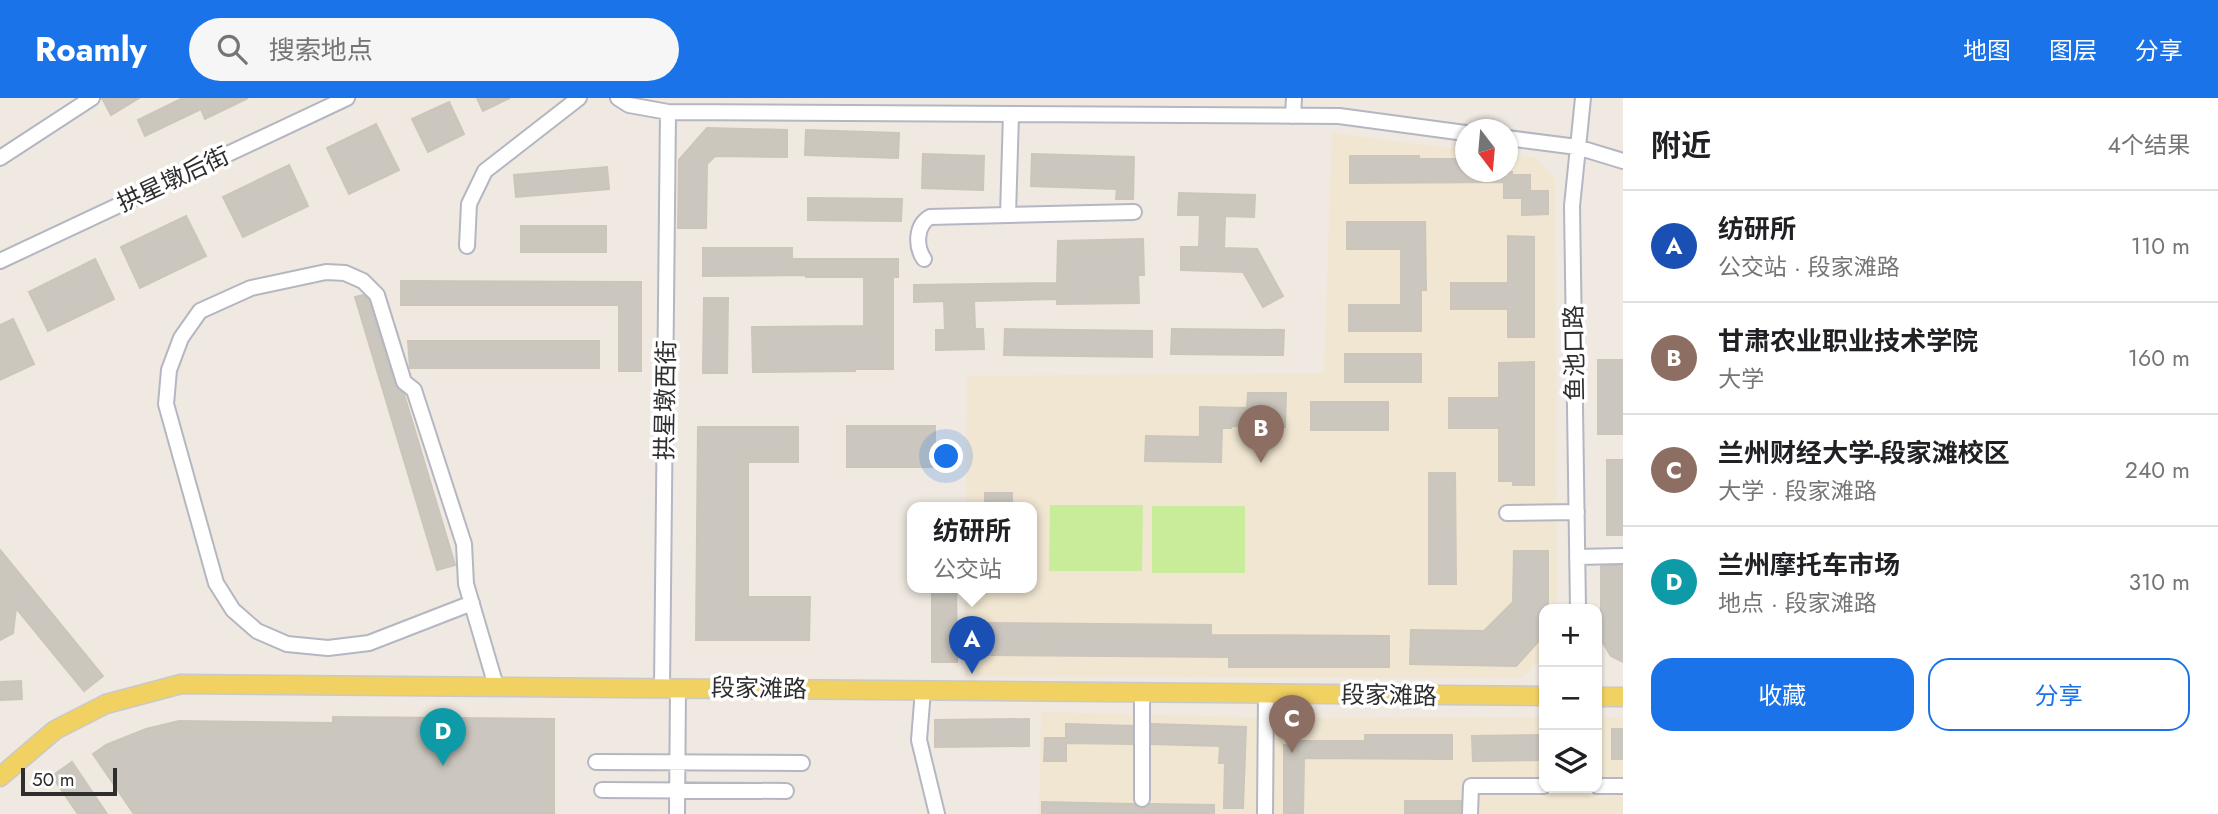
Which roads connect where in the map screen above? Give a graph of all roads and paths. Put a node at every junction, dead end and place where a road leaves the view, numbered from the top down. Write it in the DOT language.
graph roads {
  1 [pos="92,98"];
  2 [pos="347,98"];
  3 [pos="579,98"];
  4 [pos="618,98"];
  5 [pos="996,98"];
  6 [pos="1294,98"];
  7 [pos="1583,98"];
  8 [pos="668,113"];
  9 [pos="1004,114"];
  10 [pos="1293,116"];
  11 [pos="1455,131"];
  12 [pos="1518,139"];
  13 [pos="1577,147"];
  14 [pos="0,158"];
  15 [pos="1623,160"];
  16 [pos="1134,212"];
  17 [pos="1008,215"];
  18 [pos="467,246"];
  19 [pos="924,259"];
  20 [pos="0,261"];
  21 [pos="1577,512"];
  22 [pos="1507,513"];
  23 [pos="1623,556"];
  24 [pos="1577,557"];
  25 [pos="472,603"];
  26 [pos="1578,604"];
  27 [pos="496,686"];
  28 [pos="670,687"];
  29 [pos="923,690"];
  30 [pos="1142,692"];
  31 [pos="1266,693"];
  32 [pos="1539,696"];
  33 [pos="1602,697"];
  34 [pos="1623,697"];
  35 [pos="596,762"];
  36 [pos="678,762"];
  37 [pos="802,763"];
  38 [pos="0,777"];
  39 [pos="1539,786"];
  40 [pos="1602,786"];
  41 [pos="1623,786"];
  42 [pos="602,790"];
  43 [pos="677,790"];
  44 [pos="786,791"];
  45 [pos="1142,799"];
  46 [pos="677,814"];
  47 [pos="937,814"];
  48 [pos="1265,814"];
  49 [pos="1471,814"];
  1 -- 14 [label="street"];
  2 -- 20 [label="street, 拱星墩后街"];
  3 -- 18 [label="street"];
  4 -- 8 [label="street"];
  5 -- 9 [label="street"];
  6 -- 10 [label="street"];
  7 -- 13 [label="street, 鱼池口路"];
  8 -- 9 [label="street"];
  8 -- 28 [label="street, 拱星墩西街"];
  9 -- 10 [label="street"];
  9 -- 17 [label="street"];
  10 -- 11 [label="street"];
  12 -- 13 [label="street"];
  13 -- 15 [label="street"];
  13 -- 21 [label="street, 鱼池口路"];
  16 -- 17 [label="street"];
  17 -- 19 [label="street"];
  21 -- 22 [label="street"];
  21 -- 24 [label="street, 鱼池口路"];
  23 -- 24 [label="street"];
  24 -- 26 [label="street, 鱼池口路"];
  25 -- 25 [label="street"];
  25 -- 27 [label="street"];
  27 -- 28 [label="main road, 段家滩路"];
  27 -- 38 [label="main road, 段家滩路"];
  28 -- 29 [label="main road, 段家滩路"];
  28 -- 36 [label="street, 拱星墩西街"];
  29 -- 30 [label="main road, 段家滩路"];
  29 -- 47 [label="street"];
  30 -- 31 [label="main road, 段家滩路"];
  30 -- 45 [label="street"];
  31 -- 32 [label="main road, 段家滩路"];
  31 -- 48 [label="street"];
  33 -- 34 [label="main road"];
  35 -- 36 [label="street"];
  36 -- 37 [label="street"];
  36 -- 43 [label="street, 拱星墩西街"];
  39 -- 49 [label="street"];
  40 -- 41 [label="street"];
  42 -- 43 [label="street"];
  43 -- 44 [label="street"];
  43 -- 46 [label="street, 拱星墩西街"];
}
